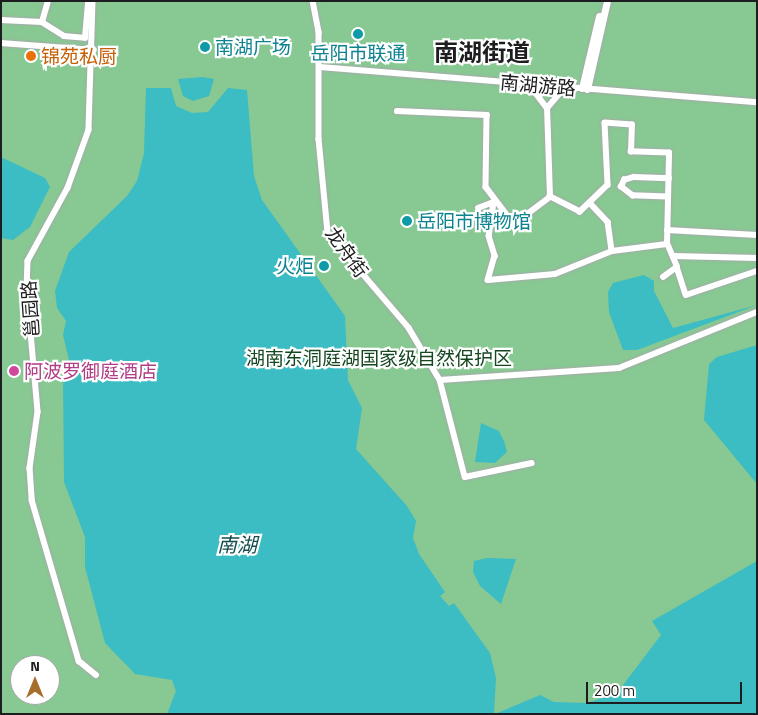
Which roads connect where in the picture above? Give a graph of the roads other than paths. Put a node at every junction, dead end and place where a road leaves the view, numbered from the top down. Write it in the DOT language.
graph roads {
  1 [pos="48,1"];
  2 [pos="88,1"];
  3 [pos="93,1"];
  4 [pos="313,1"];
  5 [pos="603,1"];
  6 [pos="607,1"];
  7 [pos="1,20"];
  8 [pos="42,22"];
  9 [pos="1,43"];
  10 [pos="94,50"];
  11 [pos="320,67"];
  12 [pos="530,84"];
  13 [pos="565,87"];
  14 [pos="584,88"];
  15 [pos="757,102"];
  16 [pos="547,108"];
  17 [pos="397,111"];
  18 [pos="669,178"];
  19 [pos="550,197"];
  20 [pos="668,197"];
  21 [pos="494,202"];
  22 [pos="591,204"];
  23 [pos="478,208"];
  24 [pos="668,230"];
  25 [pos="757,236"];
  26 [pos="667,244"];
  27 [pos="612,250"];
  28 [pos="673,256"];
  29 [pos="757,258"];
  30 [pos="676,267"];
  31 [pos="757,271"];
  32 [pos="663,277"];
  33 [pos="757,312"];
  34 [pos="440,380"];
  35 [pos="532,463"];
  36 [pos="96,675"];
  1 -- 8 [label="street"];
  2 -- 8 [label="street"];
  3 -- 10 [label="street, 邕园路"];
  4 -- 11 [label="street, 龙舟街"];
  5 -- 14 [label="main road"];
  6 -- 14 [label="main road"];
  7 -- 8 [label="street"];
  9 -- 10 [label="street"];
  10 -- 36 [label="street, 邕园路"];
  11 -- 12 [label="street, 南湖游路"];
  11 -- 34 [label="street, 龙舟街"];
  12 -- 13 [label="street, 南湖游路"];
  12 -- 16 [label="street"];
  13 -- 14 [label="street, 南湖游路"];
  13 -- 16 [label="street"];
  14 -- 15 [label="street, 南湖游路"];
  16 -- 19 [label="street"];
  17 -- 21 [label="street"];
  18 -- 20 [label="street"];
  18 -- 20 [label="street"];
  18 -- 22 [label="street"];
  19 -- 21 [label="street"];
  19 -- 22 [label="street"];
  20 -- 24 [label="street"];
  21 -- 23 [label="street"];
  21 -- 27 [label="street"];
  22 -- 27 [label="street"];
  24 -- 25 [label="street"];
  24 -- 26 [label="street"];
  26 -- 27 [label="street"];
  26 -- 28 [label="street"];
  28 -- 29 [label="street"];
  28 -- 30 [label="street"];
  30 -- 31 [label="street"];
  30 -- 32 [label="street"];
  33 -- 34 [label="street"];
  34 -- 35 [label="street, 龙舟街"];
}
